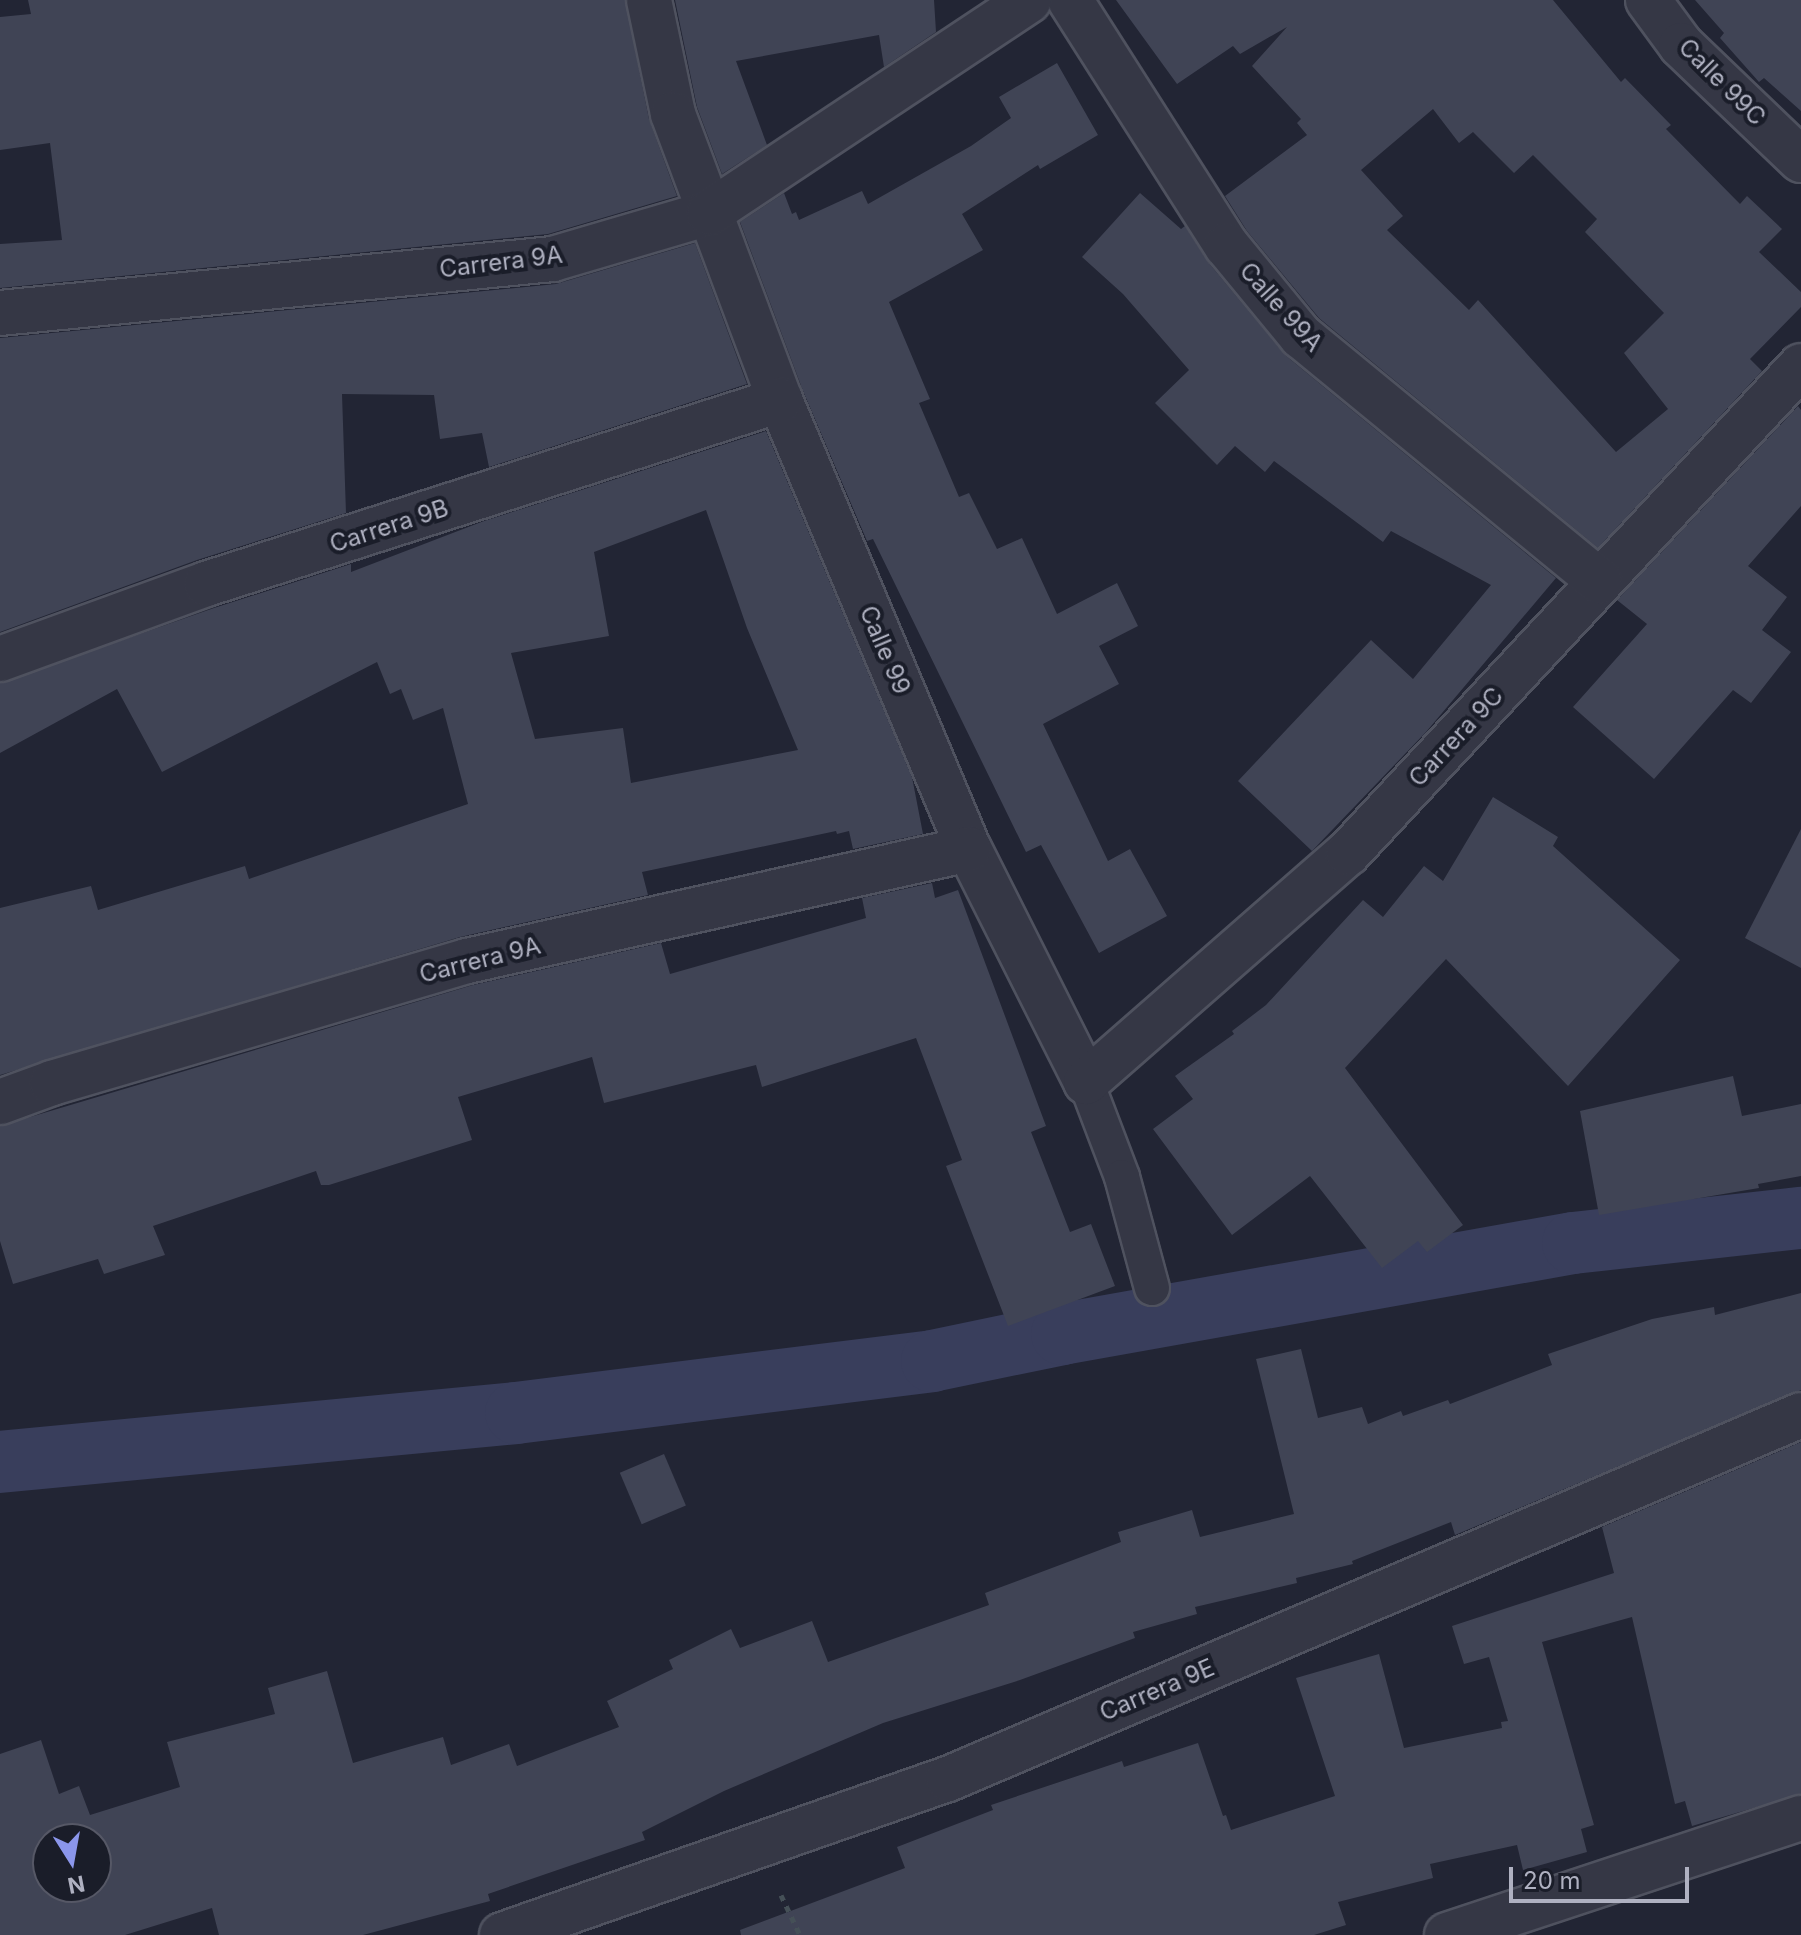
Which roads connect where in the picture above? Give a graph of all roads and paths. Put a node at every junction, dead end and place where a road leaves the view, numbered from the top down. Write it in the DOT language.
graph roads {
  1 [pos="649,0"];
  2 [pos="1029,0"];
  3 [pos="1070,0"];
  4 [pos="1648,0"];
  5 [pos="1801,160"];
  6 [pos="709,213"];
  7 [pos="0,313"];
  8 [pos="1801,366"];
  9 [pos="780,400"];
  10 [pos="1600,582"];
  11 [pos="0,659"];
  12 [pos="969,849"];
  13 [pos="1086,1082"];
  14 [pos="0,1102"];
  15 [pos="1152,1288"];
  16 [pos="1801,1415"];
  17 [pos="1801,1818"];
  18 [pos="502,1935"];
  19 [pos="1447,1935"];
  1 -- 6 [label="street, Calle 99"];
  2 -- 6 [label="street, Carrera 9A"];
  3 -- 10 [label="street, Calle 99A"];
  4 -- 5 [label="street, Calle 99C"];
  6 -- 7 [label="street, Carrera 9A"];
  6 -- 9 [label="street, Calle 99"];
  8 -- 10 [label="street, Carrera 9C"];
  9 -- 11 [label="street, Carrera 9B"];
  9 -- 12 [label="street, Calle 99"];
  10 -- 13 [label="street, Carrera 9C"];
  12 -- 13 [label="street, Calle 99"];
  12 -- 14 [label="street, Carrera 9A"];
  13 -- 15 [label="lane, Calle 99"];
  16 -- 18 [label="street, Carrera 9E"];
  17 -- 19 [label="street"];
}
